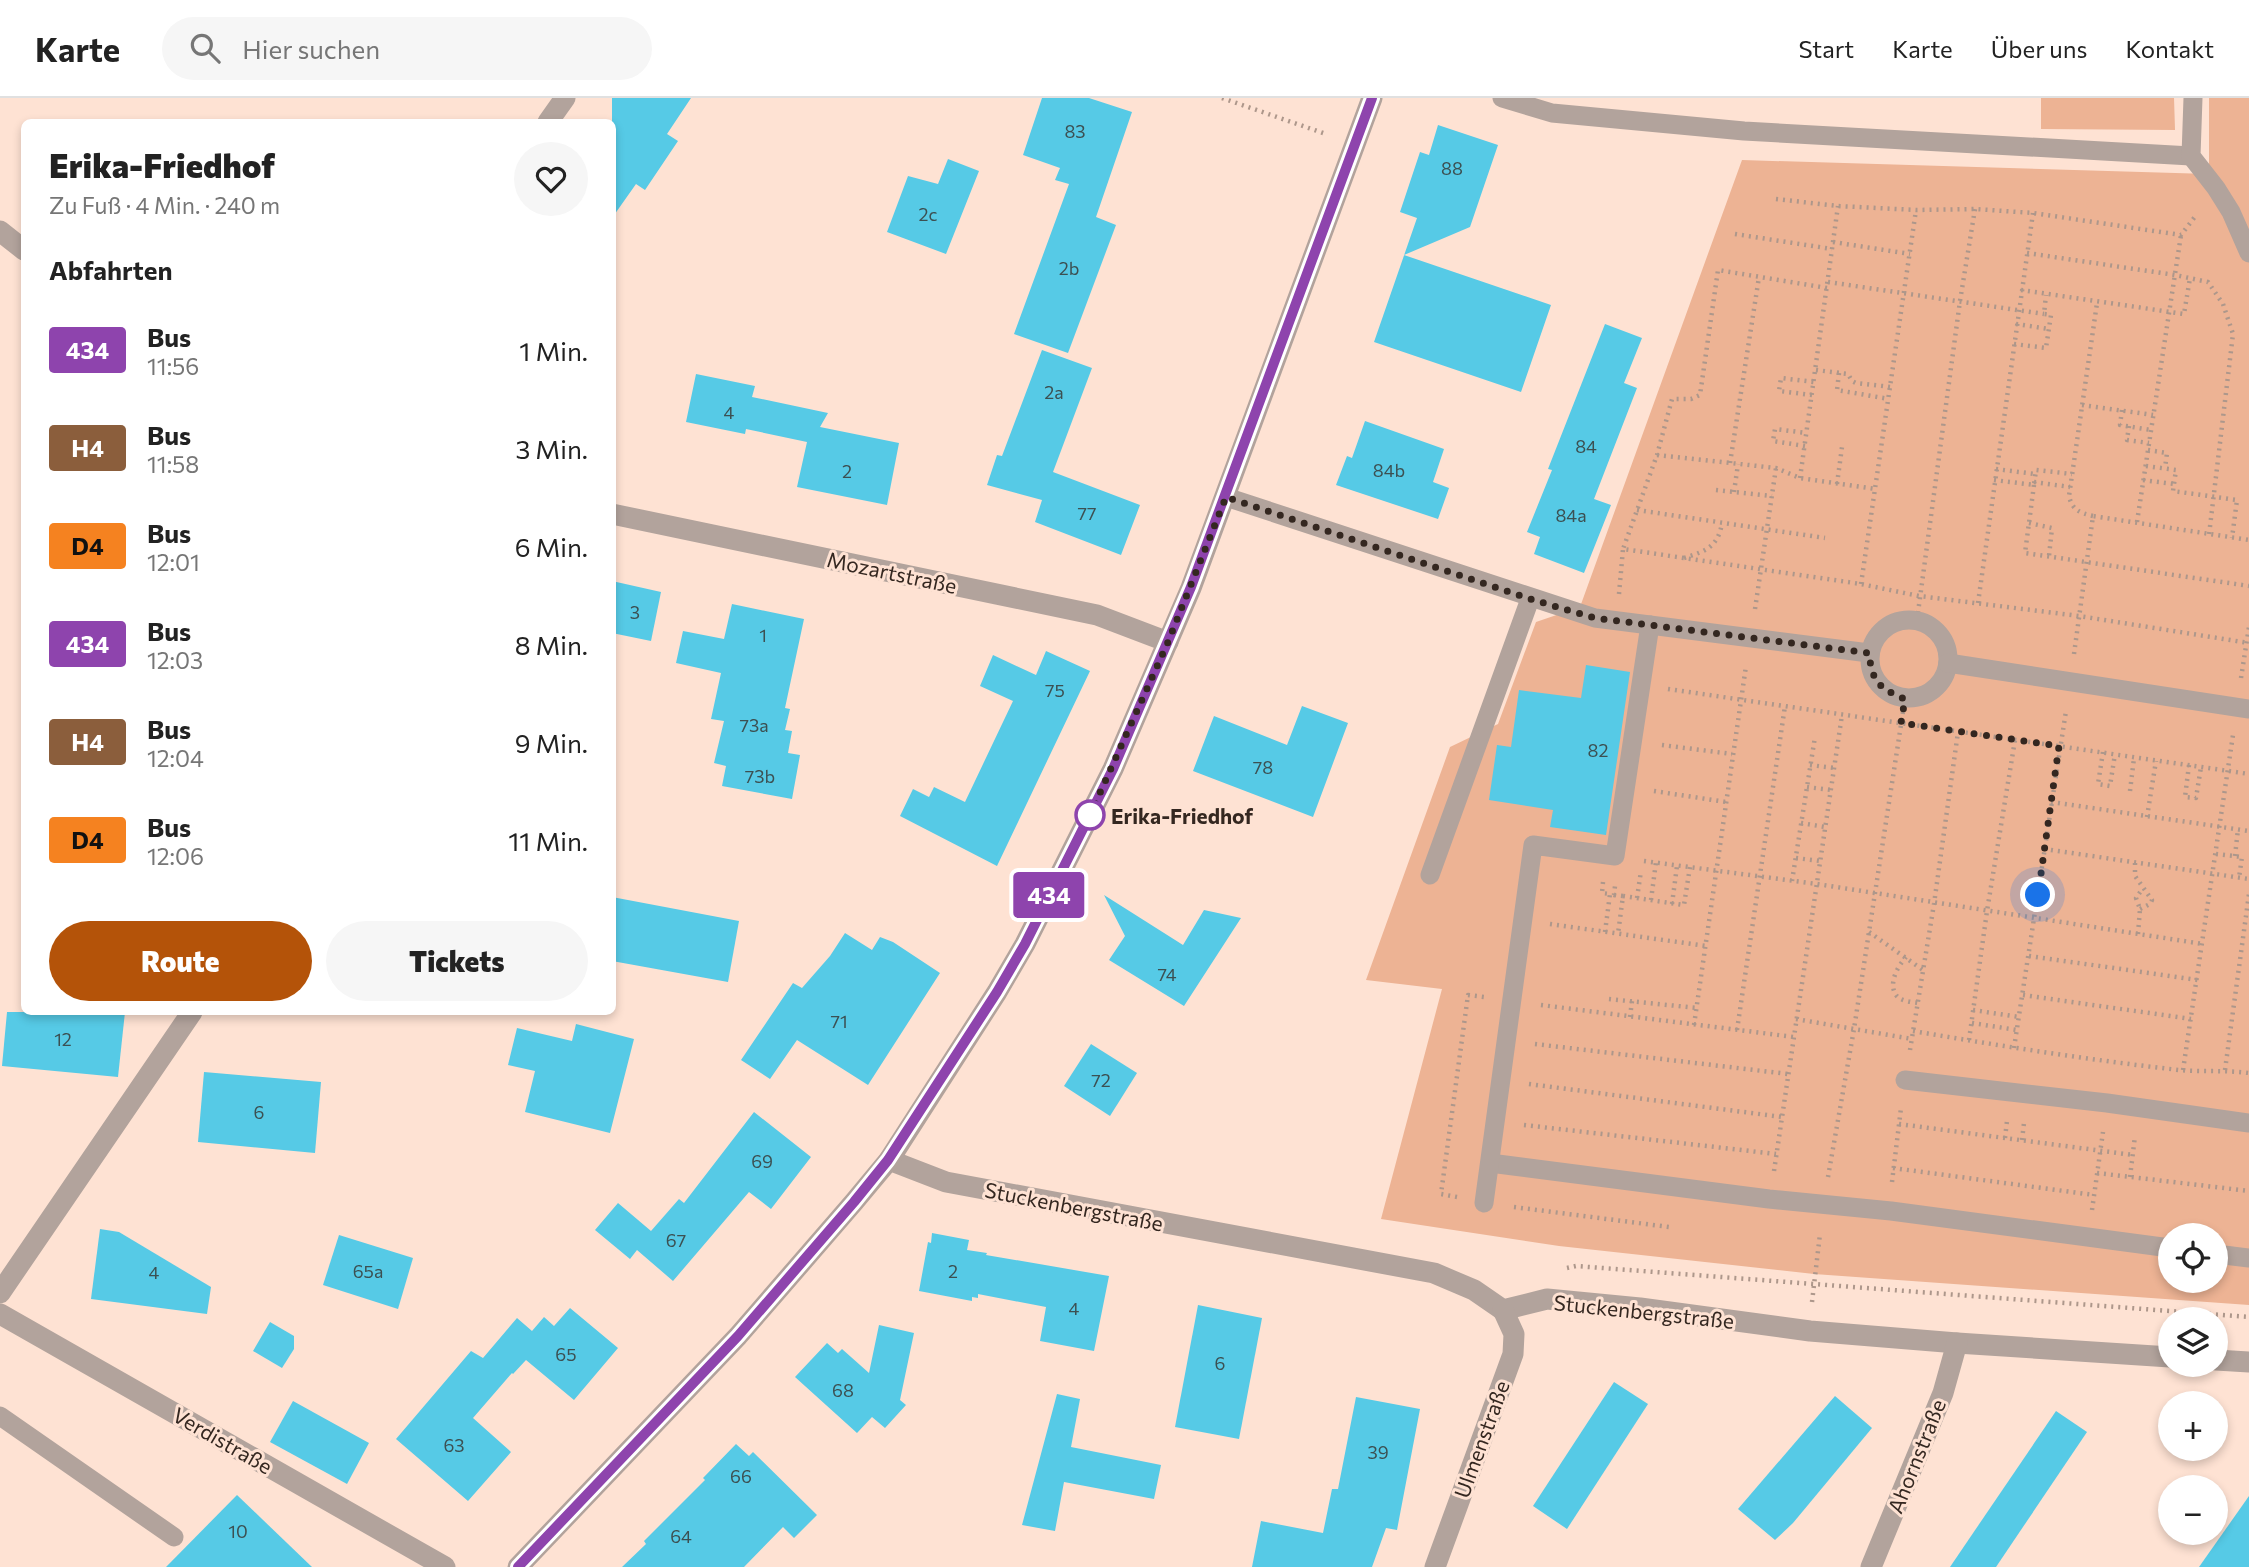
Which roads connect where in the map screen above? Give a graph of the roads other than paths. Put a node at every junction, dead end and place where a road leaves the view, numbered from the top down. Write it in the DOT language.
graph roads {
  1 [pos="1372,98"];
  2 [pos="1502,98"];
  3 [pos="2193,98"];
  4 [pos="2191,156"];
  5 [pos="0,231"];
  6 [pos="21,248"];
  7 [pos="2249,253"];
  8 [pos="1226,497"];
  9 [pos="616,515"];
  10 [pos="1530,599"];
  11 [pos="1650,625"];
  12 [pos="1168,642"];
  13 [pos="1869,653"];
  14 [pos="1948,663"];
  15 [pos="2243,708"];
  16 [pos="1430,875"];
  17 [pos="190,1015"];
  18 [pos="1905,1080"];
  19 [pos="2249,1123"];
  20 [pos="888,1160"];
  21 [pos="1490,1163"];
  22 [pos="1483,1203"];
  23 [pos="2158,1246"];
  24 [pos="2228,1255"];
  25 [pos="2249,1258"];
  26 [pos="0,1293"];
  27 [pos="1503,1310"];
  28 [pos="0,1314"];
  29 [pos="1957,1343"];
  30 [pos="2158,1356"];
  31 [pos="2228,1361"];
  32 [pos="2249,1362"];
  33 [pos="0,1416"];
  34 [pos="174,1537"];
  35 [pos="445,1567"];
  36 [pos="518,1567"];
  37 [pos="1435,1567"];
  38 [pos="1871,1567"];
  1 -- 8 [label="street"];
  2 -- 4 [label="lane"];
  3 -- 4 [label="lane"];
  4 -- 7 [label="lane"];
  5 -- 6 [label="street"];
  8 -- 10 [label="lane"];
  8 -- 12 [label="street"];
  9 -- 12 [label="street, Mozartstraße"];
  10 -- 11 [label="lane"];
  10 -- 16 [label="lane"];
  11 -- 13 [label="lane"];
  11 -- 21 [label="lane"];
  12 -- 20 [label="street"];
  13 -- 14 [label="lane"];
  13 -- 14 [label="lane"];
  14 -- 15 [label="lane"];
  17 -- 26 [label="street"];
  18 -- 19 [label="lane"];
  20 -- 27 [label="street, Stuckenbergstraße"];
  20 -- 36 [label="street"];
  21 -- 22 [label="lane"];
  21 -- 23 [label="lane"];
  24 -- 25 [label="lane"];
  27 -- 29 [label="street, Stuckenbergstraße"];
  27 -- 37 [label="street, Ulmenstraße"];
  28 -- 35 [label="street, Verdistraße"];
  29 -- 30 [label="street, Stuckenbergstraße"];
  29 -- 38 [label="street, Ahornstraße"];
  31 -- 32 [label="street"];
  33 -- 34 [label="lane"];
}
